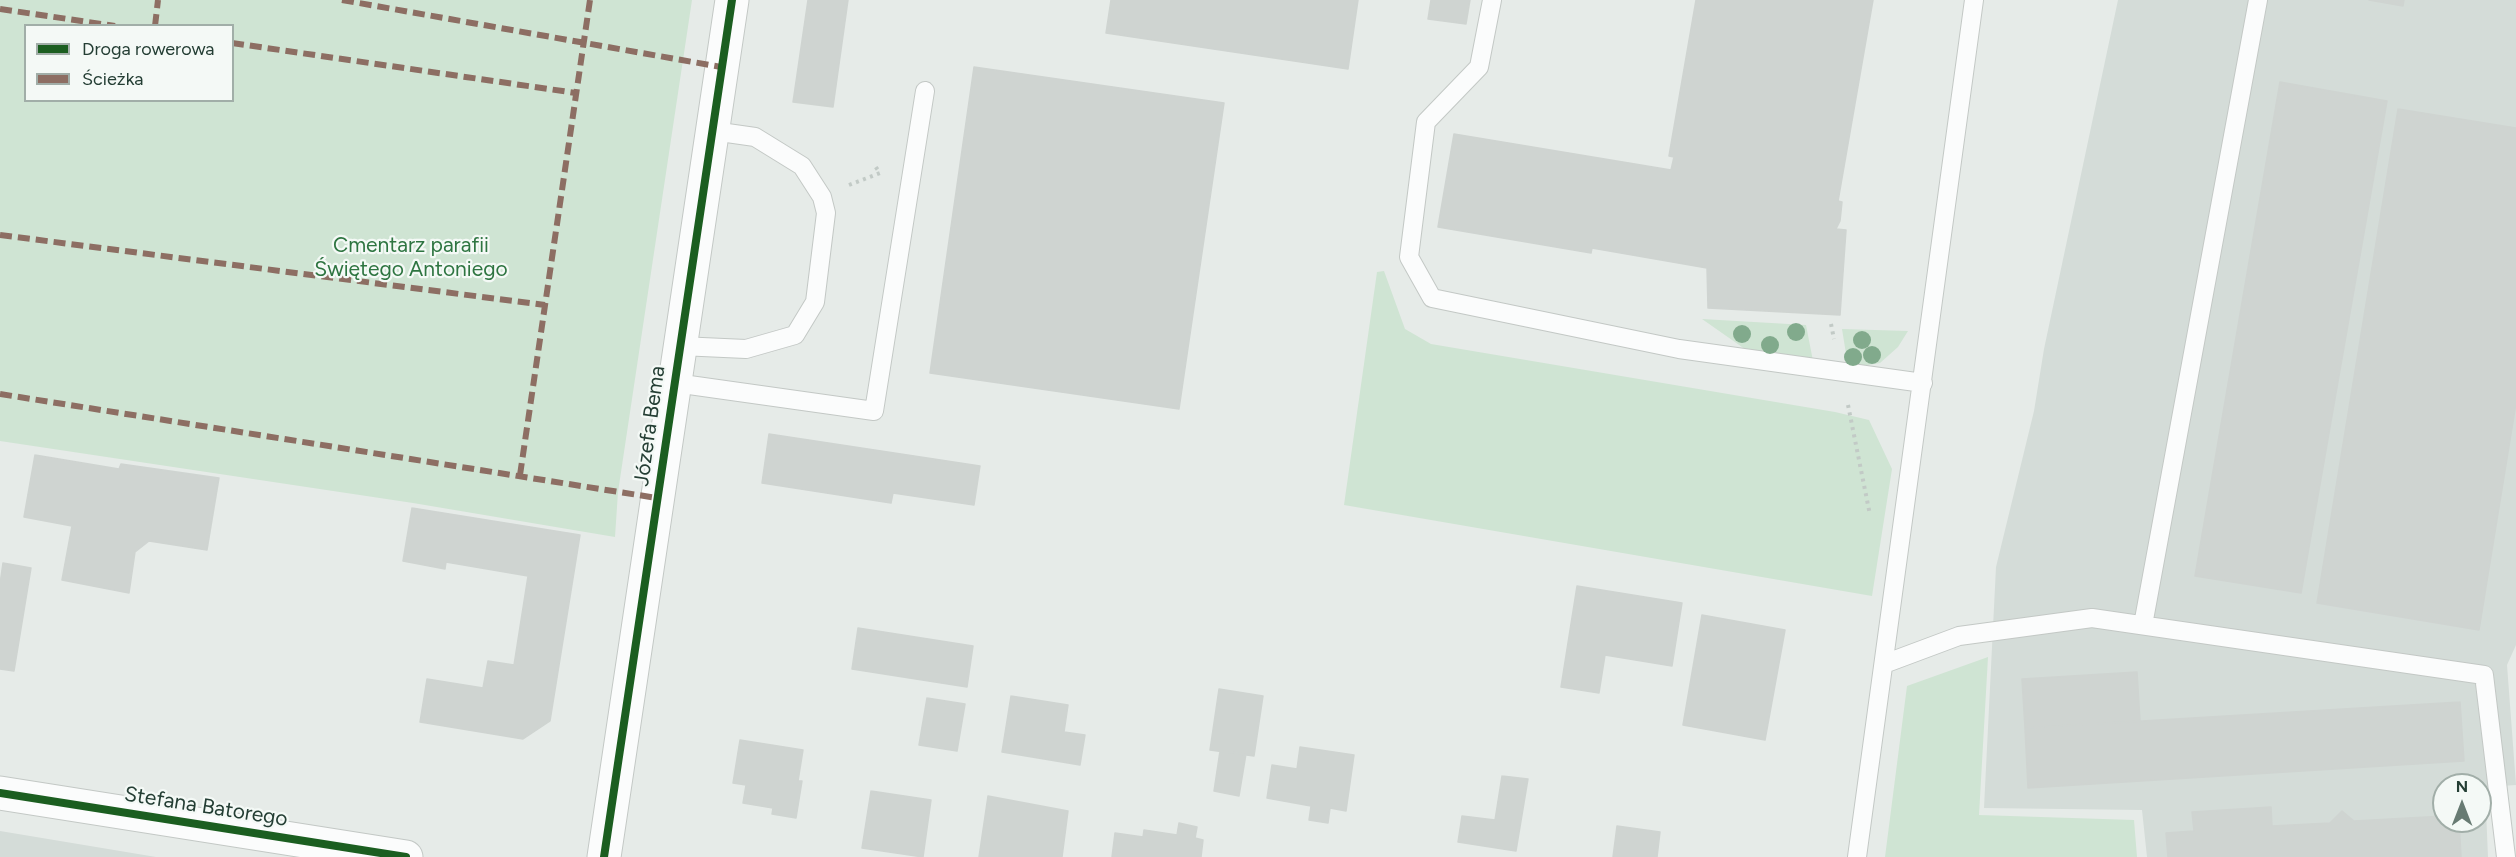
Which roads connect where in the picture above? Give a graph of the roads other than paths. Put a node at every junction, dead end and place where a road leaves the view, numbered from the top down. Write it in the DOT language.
graph roads {
  1 [pos="732,0"];
  2 [pos="1492,0"];
  3 [pos="1974,0"];
  4 [pos="2258,0"];
  5 [pos="925,91"];
  6 [pos="713,131"];
  7 [pos="680,346"];
  8 [pos="675,383"];
  9 [pos="1923,383"];
  10 [pos="2143,625"];
  11 [pos="1884,664"];
  12 [pos="0,793"];
  13 [pos="406,857"];
  14 [pos="604,857"];
  15 [pos="1857,857"];
  16 [pos="2506,857"];
  1 -- 6 [label="street, Józefa Bema"];
  2 -- 9 [label="lane"];
  3 -- 9 [label="lane"];
  4 -- 10 [label="lane"];
  5 -- 8 [label="lane"];
  6 -- 7 [label="street, Józefa Bema"];
  6 -- 7 [label="lane"];
  7 -- 8 [label="street, Józefa Bema"];
  8 -- 14 [label="street, Józefa Bema"];
  9 -- 11 [label="lane"];
  10 -- 11 [label="lane"];
  10 -- 16 [label="lane"];
  11 -- 15 [label="lane"];
  12 -- 13 [label="street, Stefana Batorego"];
}
